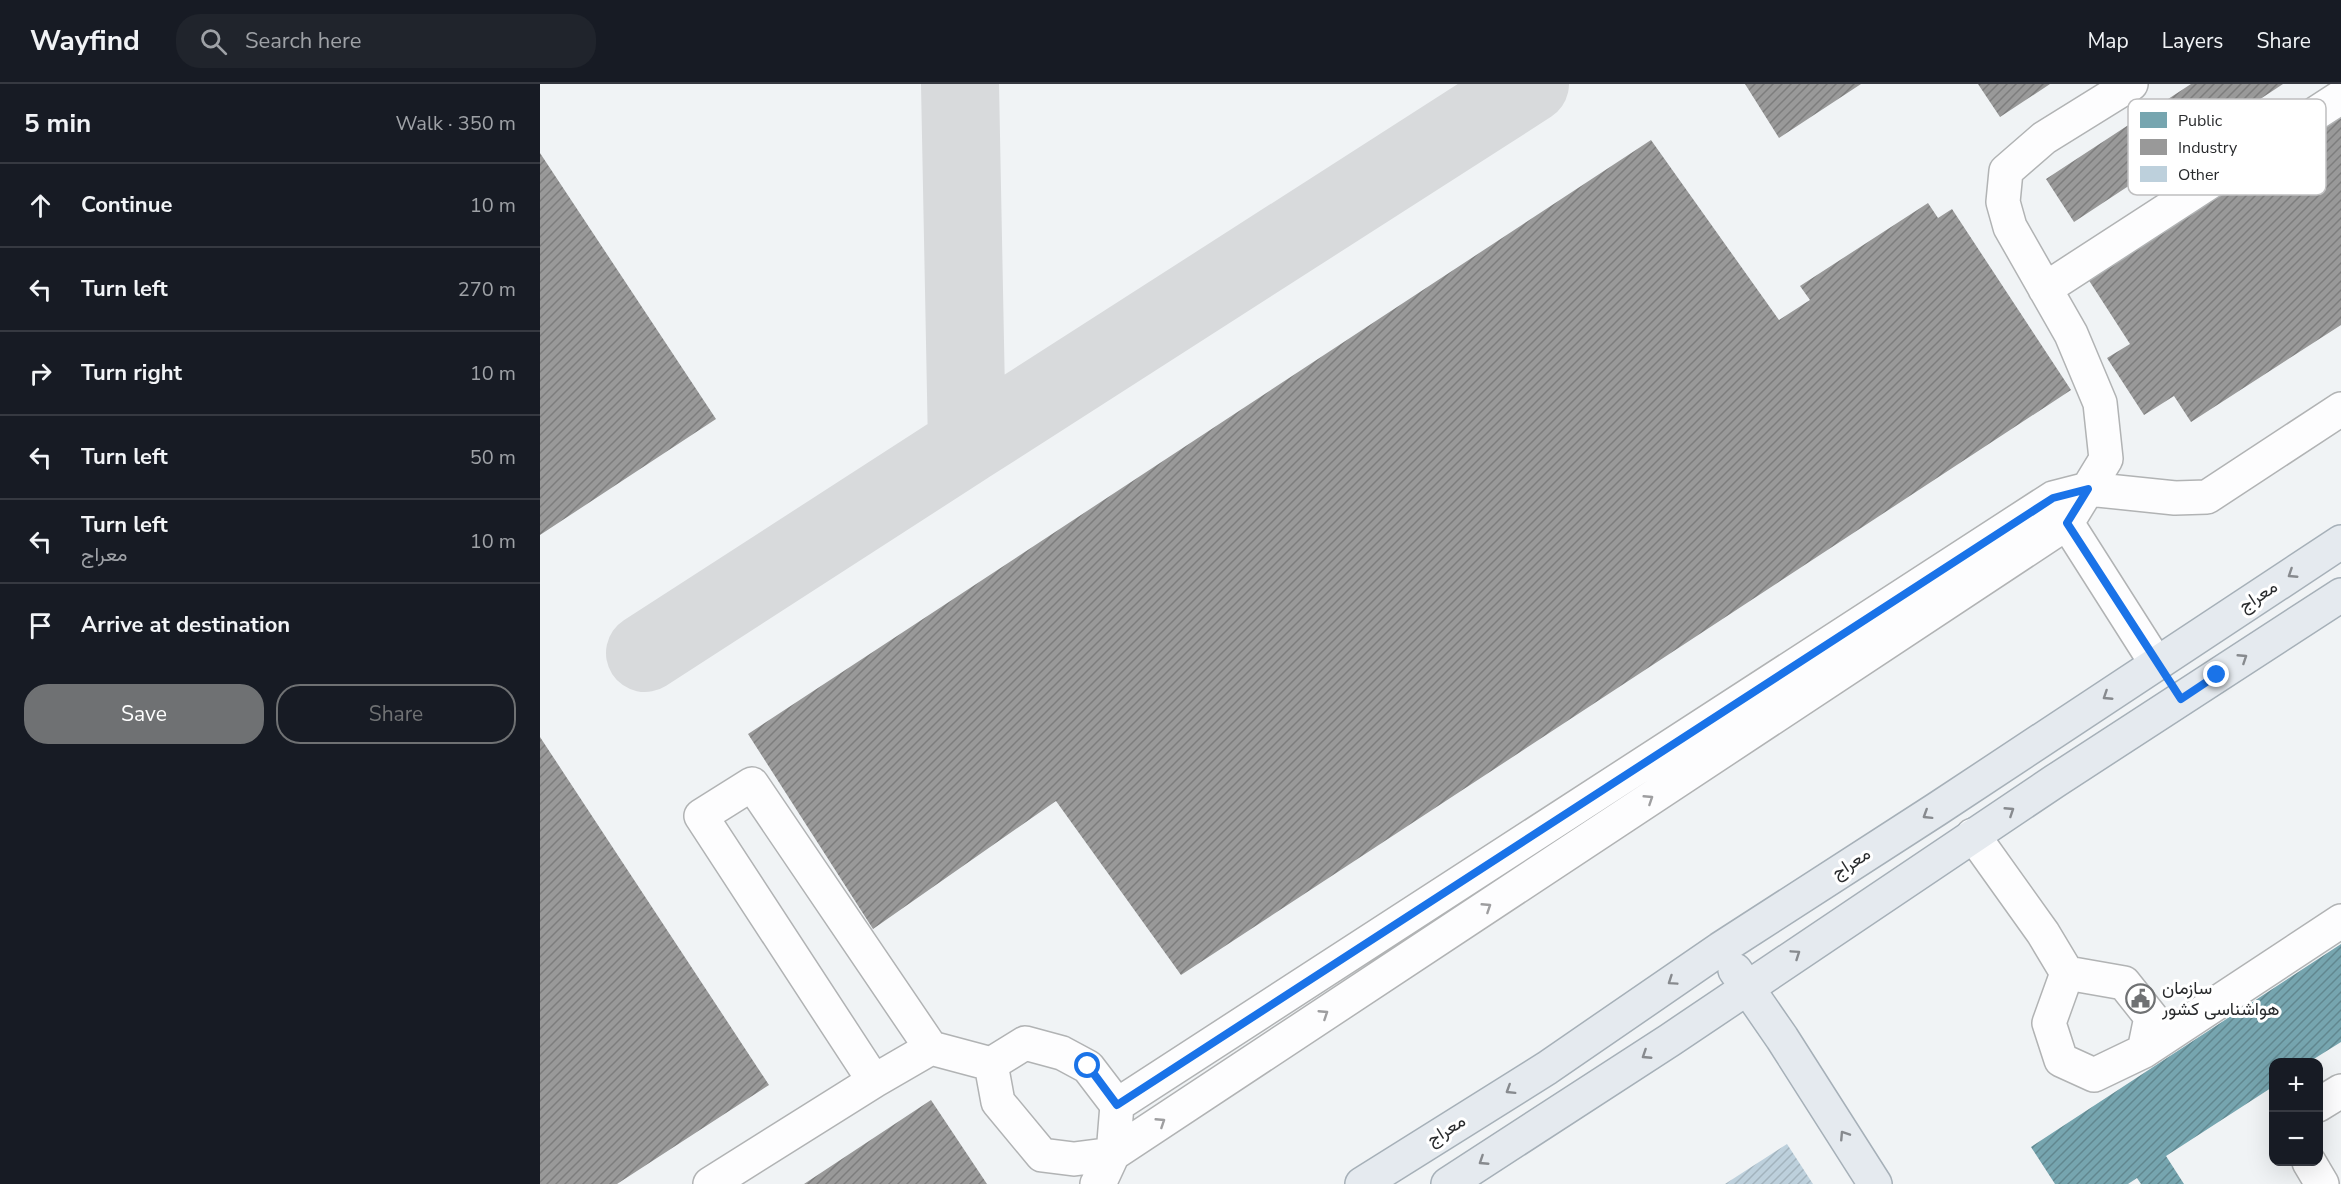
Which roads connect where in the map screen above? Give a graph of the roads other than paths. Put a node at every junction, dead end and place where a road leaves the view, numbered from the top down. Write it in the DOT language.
graph roads {
  1 [pos="2132,84"];
  2 [pos="2341,97"];
  3 [pos="2326,107"];
  4 [pos="2190,195"];
  5 [pos="2045,289"];
  6 [pos="2341,409"];
  7 [pos="2088,489"];
  8 [pos="2067,523"];
  9 [pos="2341,542"];
  10 [pos="2341,595"];
  11 [pos="2156,663"];
  12 [pos="2181,699"];
  13 [pos="1973,835"];
  14 [pos="2341,921"];
  15 [pos="1720,948"];
  16 [pos="2067,973"];
  17 [pos="1747,987"];
  18 [pos="931,1048"];
  19 [pos="2144,1051"];
  20 [pos="991,1064"];
  21 [pos="874,1081"];
  22 [pos="2341,1091"];
  23 [pos="2323,1102"];
  24 [pos="1117,1105"];
  25 [pos="1113,1154"];
  26 [pos="2311,1166"];
  27 [pos="710,1184"];
  28 [pos="1097,1184"];
  29 [pos="1362,1184"];
  30 [pos="1448,1184"];
  31 [pos="1875,1184"];
  32 [pos="2322,1184"];
  1 -- 5 [label="lane"];
  2 -- 3 [label="lane"];
  4 -- 5 [label="lane"];
  5 -- 7 [label="lane"];
  6 -- 7 [label="lane"];
  7 -- 8 [label="lane"];
  7 -- 24 [label="lane"];
  8 -- 11 [label="lane"];
  25 -- 8 [label="lane, one-way"];
  9 -- 11 [label="main road, معراج, one-way"];
  12 -- 10 [label="main road, one-way"];
  11 -- 12 [label="main road"];
  11 -- 15 [label="main road, معراج, one-way"];
  13 -- 12 [label="main road, one-way"];
  13 -- 16 [label="lane"];
  17 -- 13 [label="main road, one-way"];
  14 -- 19 [label="lane"];
  15 -- 17 [label="main road"];
  15 -- 29 [label="main road, معراج, one-way"];
  16 -- 19 [label="lane"];
  16 -- 19 [label="lane"];
  17 -- 30 [label="main road, one-way"];
  31 -- 17 [label="main road, one-way"];
  18 -- 20 [label="lane"];
  18 -- 21 [label="lane"];
  18 -- 21 [label="lane"];
  20 -- 24 [label="lane"];
  20 -- 25 [label="lane"];
  21 -- 27 [label="lane"];
  22 -- 23 [label="lane"];
  24 -- 25 [label="lane"];
  25 -- 28 [label="lane"];
  26 -- 32 [label="lane"];
}
